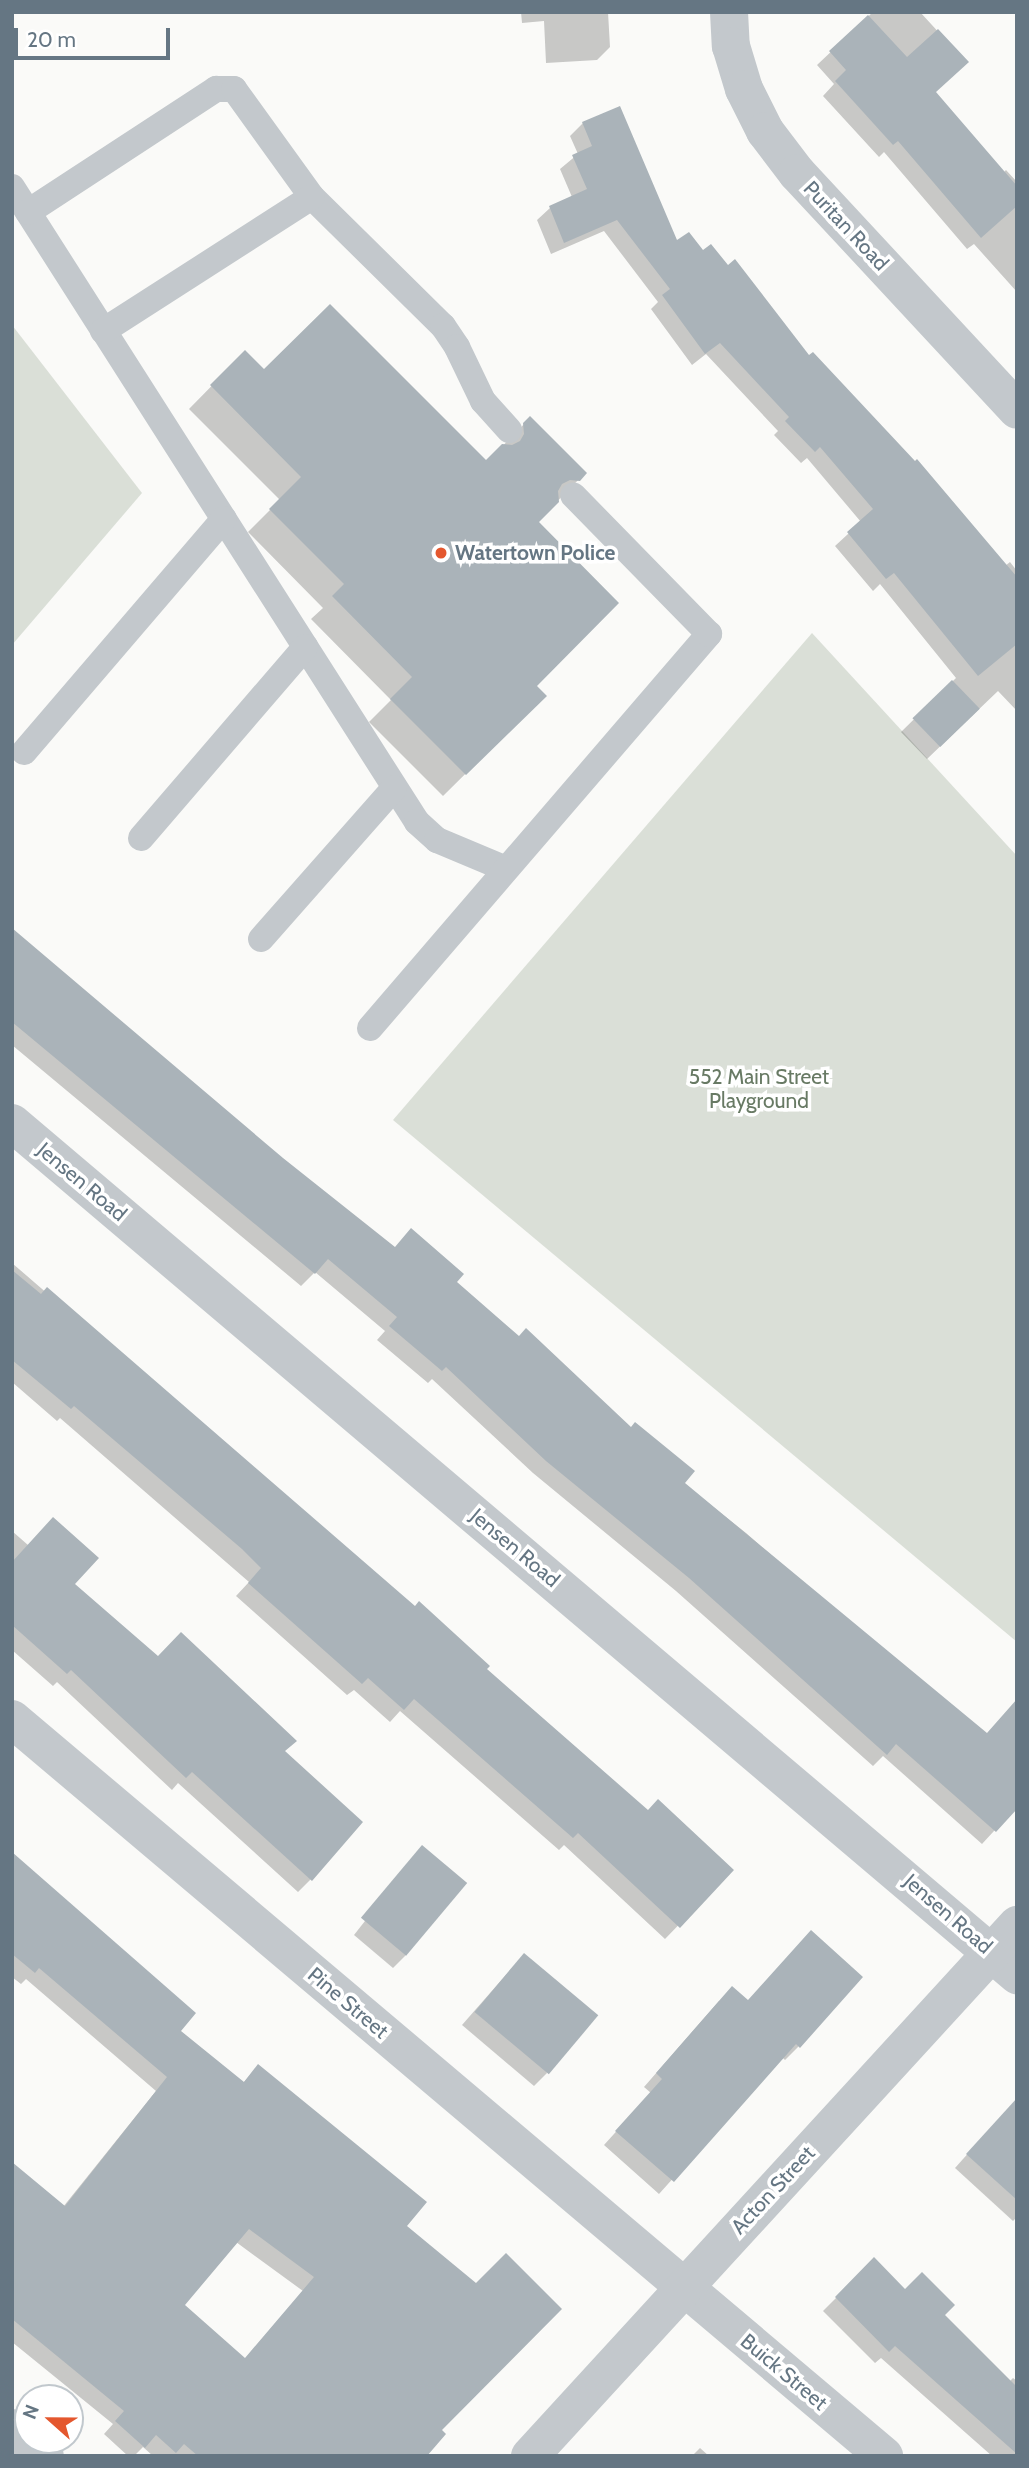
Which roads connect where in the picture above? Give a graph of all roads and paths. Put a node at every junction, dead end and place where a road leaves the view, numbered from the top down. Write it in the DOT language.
graph roads {
  1 [pos="729,12"];
  2 [pos="12,187"];
  3 [pos="312,197"];
  4 [pos="28,212"];
  5 [pos="103,331"];
  6 [pos="1017,410"];
  7 [pos="509,430"];
  8 [pos="573,495"];
  9 [pos="224,519"];
  10 [pos="305,647"];
  11 [pos="24,752"];
  12 [pos="394,788"];
  13 [pos="141,838"];
  14 [pos="506,869"];
  15 [pos="261,939"];
  16 [pos="370,1028"];
  17 [pos="12,1123"];
  18 [pos="12,1718"];
  19 [pos="1017,1925"];
  20 [pos="1004,1963"];
  21 [pos="683,2288"];
  22 [pos="12,2428"];
  23 [pos="45,2456"];
  24 [pos="530,2456"];
  25 [pos="884,2456"];
  1 -- 6 [label="street, Puritan Road"];
  2 -- 4 [label="lane"];
  3 -- 4 [label="lane"];
  3 -- 5 [label="lane"];
  3 -- 7 [label="lane"];
  4 -- 5 [label="lane"];
  5 -- 9 [label="lane"];
  8 -- 14 [label="lane"];
  9 -- 10 [label="lane"];
  9 -- 11 [label="lane"];
  10 -- 12 [label="lane"];
  10 -- 13 [label="lane"];
  12 -- 14 [label="lane"];
  12 -- 15 [label="lane"];
  14 -- 16 [label="lane"];
  17 -- 20 [label="street, Jensen Road"];
  18 -- 21 [label="street, Pine Street"];
  19 -- 20 [label="street, Acton Street"];
  20 -- 21 [label="street, Acton Street"];
  21 -- 24 [label="street, Acton Street"];
  21 -- 25 [label="street, Buick Street"];
  22 -- 23 [label="street"];
}
